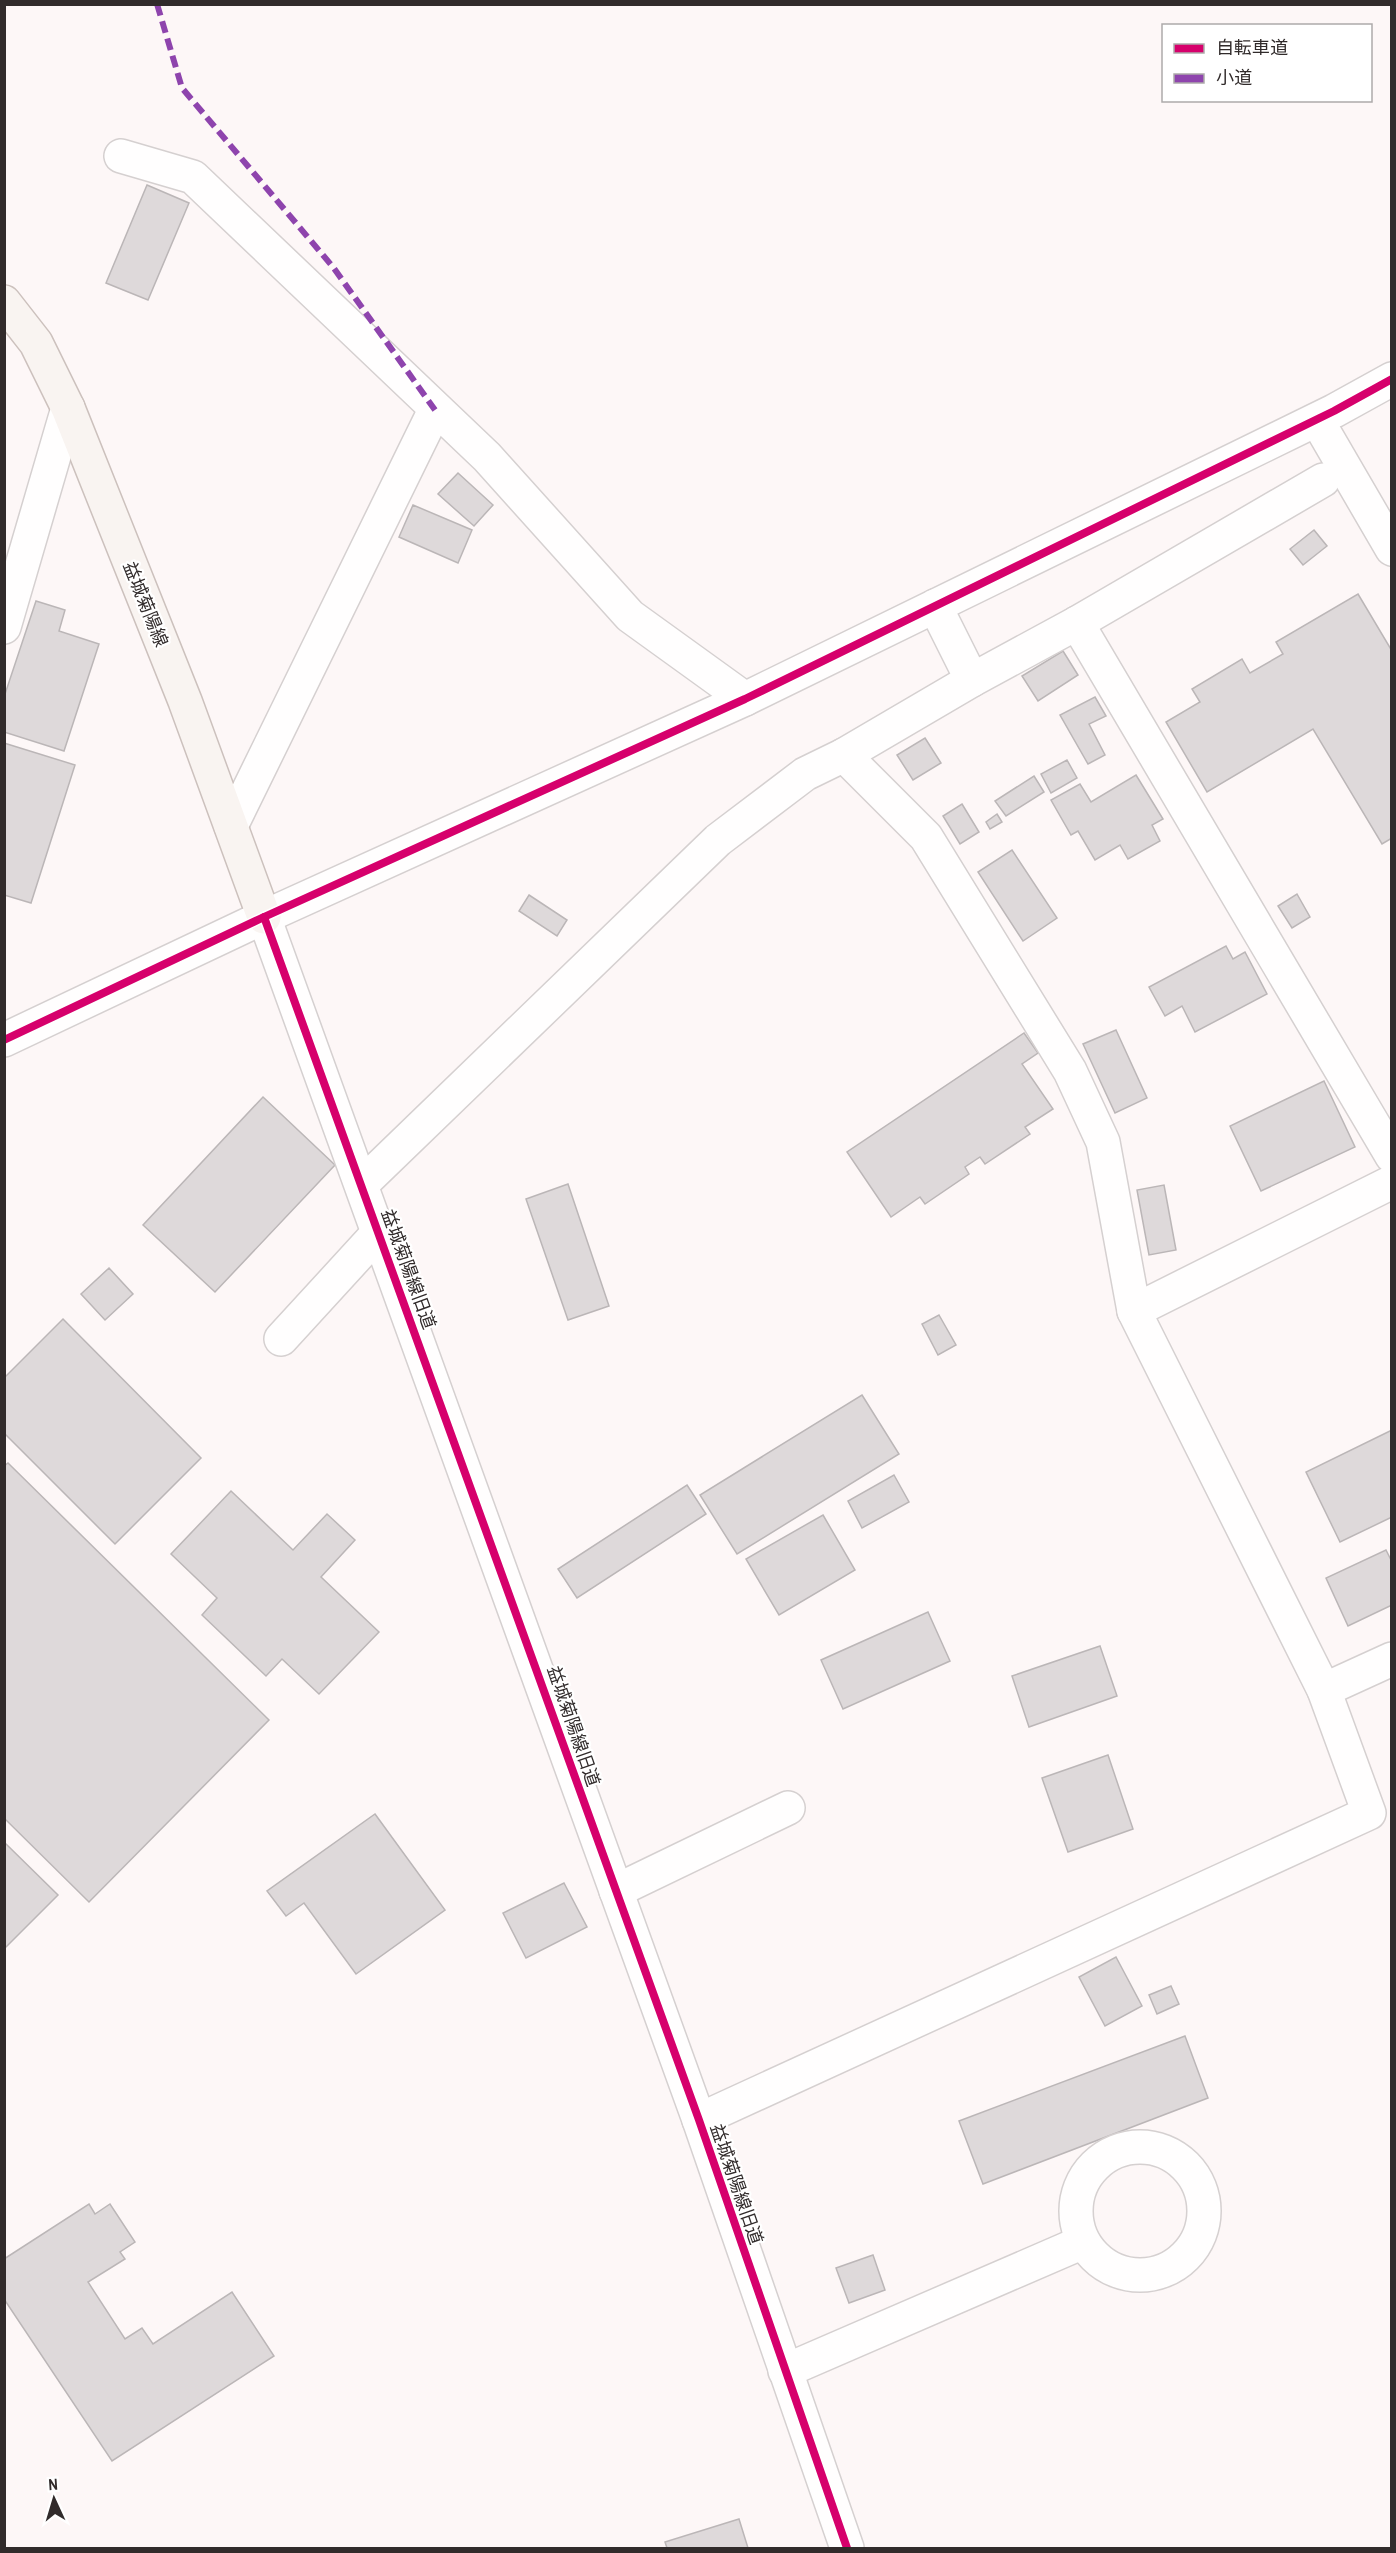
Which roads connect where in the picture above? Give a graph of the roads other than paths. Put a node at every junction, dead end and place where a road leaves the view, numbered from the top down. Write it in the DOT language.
graph roads {
  1 [pos="121,156"];
  2 [pos="4,302"];
  3 [pos="1392,379"];
  4 [pos="68,408"];
  5 [pos="435,410"];
  6 [pos="1317,420"];
  7 [pos="1323,480"];
  8 [pos="1392,549"];
  9 [pos="935,606"];
  10 [pos="1077,623"];
  11 [pos="4,627"];
  12 [pos="972,680"];
  13 [pos="745,699"];
  14 [pos="844,755"];
  15 [pos="231,826"];
  16 [pos="264,917"];
  17 [pos="4,1040"];
  18 [pos="1392,1156"];
  19 [pos="1392,1182"];
  20 [pos="362,1184"];
  21 [pos="380,1231"];
  22 [pos="1134,1311"];
  23 [pos="281,1339"];
  24 [pos="1392,1659"];
  25 [pos="1324,1690"];
  26 [pos="788,1808"];
  27 [pos="616,1891"];
  28 [pos="699,2120"];
  29 [pos="1083,2242"];
  30 [pos="785,2372"];
  31 [pos="847,2548"];
  1 -- 5 [label="street"];
  2 -- 4 [label="main road, 益城菊陽線"];
  3 -- 6 [label="street"];
  4 -- 11 [label="street"];
  4 -- 15 [label="main road, 益城菊陽線"];
  5 -- 13 [label="street"];
  5 -- 15 [label="street"];
  6 -- 8 [label="street"];
  6 -- 9 [label="street"];
  7 -- 10 [label="street"];
  9 -- 12 [label="street"];
  9 -- 13 [label="street"];
  10 -- 12 [label="street"];
  10 -- 18 [label="street"];
  12 -- 14 [label="street"];
  13 -- 16 [label="street"];
  14 -- 20 [label="street"];
  14 -- 22 [label="street"];
  15 -- 16 [label="main road, 益城菊陽線"];
  16 -- 17 [label="street"];
  16 -- 20 [label="street, 益城菊陽線旧道"];
  19 -- 22 [label="street"];
  20 -- 21 [label="street, 益城菊陽線旧道"];
  21 -- 23 [label="street"];
  21 -- 27 [label="street, 益城菊陽線旧道"];
  22 -- 25 [label="street"];
  24 -- 25 [label="street"];
  25 -- 28 [label="street"];
  26 -- 27 [label="street"];
  27 -- 28 [label="street, 益城菊陽線旧道"];
  28 -- 30 [label="street, 益城菊陽線旧道"];
  29 -- 30 [label="street"];
  30 -- 31 [label="street, 益城菊陽線旧道"];
}
